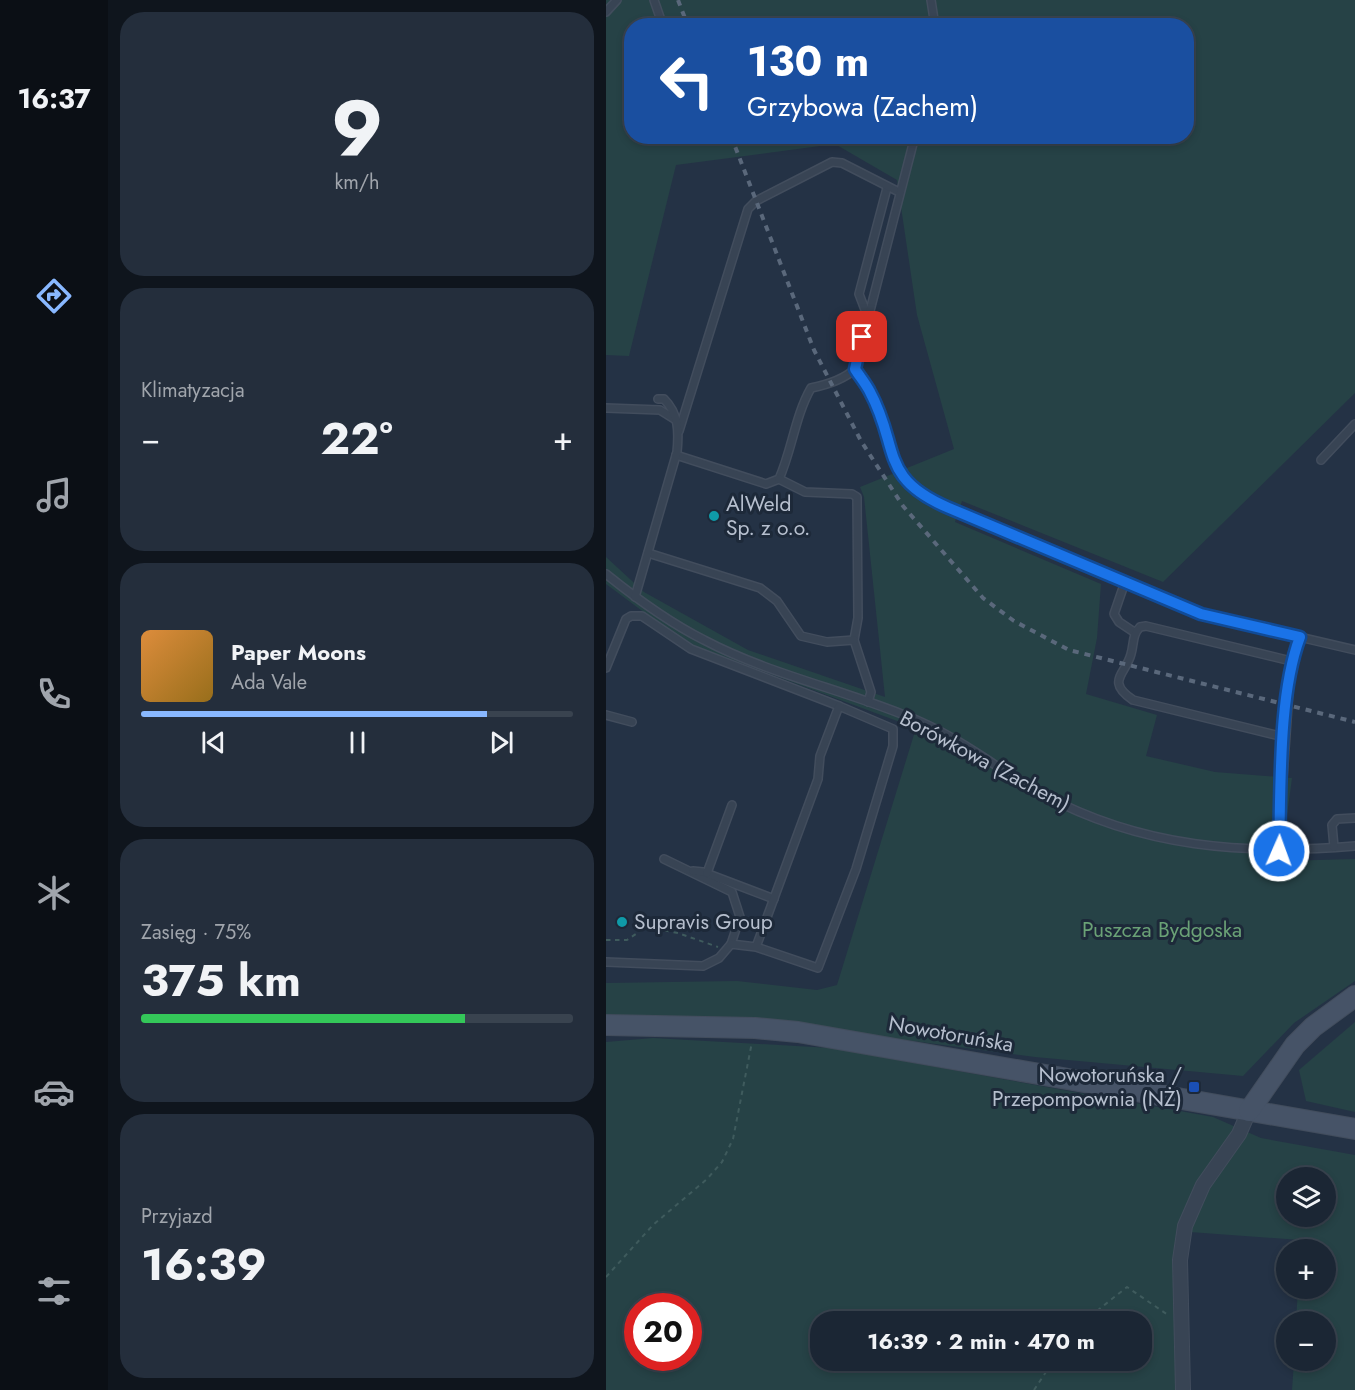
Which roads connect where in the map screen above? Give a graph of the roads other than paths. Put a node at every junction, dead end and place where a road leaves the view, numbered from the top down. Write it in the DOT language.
graph roads {
  1 [pos="617,0"];
  2 [pos="654,0"];
  3 [pos="932,0"];
  4 [pos="606,12"];
  5 [pos="660,18"];
  6 [pos="934,18"];
  7 [pos="913,144"];
  8 [pos="887,188"];
  9 [pos="899,192"];
  10 [pos="867,317"];
  11 [pos="855,369"];
  12 [pos="658,399"];
  13 [pos="606,408"];
  14 [pos="676,420"];
  15 [pos="1355,424"];
  16 [pos="679,431"];
  17 [pos="676,455"];
  18 [pos="1321,460"];
  19 [pos="779,479"];
  20 [pos="648,553"];
  21 [pos="606,574"];
  22 [pos="1125,582"];
  23 [pos="635,597"];
  24 [pos="1134,632"];
  25 [pos="1300,637"];
  26 [pos="854,640"];
  27 [pos="1355,650"];
  28 [pos="1291,661"];
  29 [pos="606,668"];
  30 [pos="868,702"];
  31 [pos="839,706"];
  32 [pos="606,715"];
  33 [pos="632,722"];
  34 [pos="1284,737"];
  35 [pos="732,805"];
  36 [pos="1355,818"];
  37 [pos="1355,846"];
  38 [pos="1334,847"];
  39 [pos="1279,851"];
  40 [pos="664,859"];
  41 [pos="693,871"];
  42 [pos="707,873"];
  43 [pos="774,899"];
  44 [pos="732,944"];
  45 [pos="756,947"];
  46 [pos="606,962"];
  47 [pos="1355,996"];
  48 [pos="606,1025"];
  49 [pos="1249,1111"];
  50 [pos="1355,1129"];
  51 [pos="1183,1390"];
  1 -- 4 [label="lane"];
  2 -- 5 [label="lane"];
  3 -- 6 [label="lane"];
  7 -- 9 [label="lane"];
  8 -- 9 [label="lane"];
  8 -- 10 [label="lane"];
  8 -- 16 [label="lane"];
  9 -- 10 [label="lane"];
  10 -- 11 [label="lane"];
  11 -- 19 [label="lane"];
  11 -- 22 [label="lane"];
  12 -- 14 [label="lane"];
  13 -- 14 [label="lane"];
  14 -- 16 [label="lane"];
  15 -- 18 [label="lane"];
  16 -- 17 [label="lane"];
  17 -- 19 [label="lane"];
  17 -- 20 [label="lane"];
  19 -- 26 [label="lane"];
  20 -- 23 [label="lane"];
  20 -- 26 [label="lane"];
  21 -- 23 [label="lane, Borówkowa (Zachem)"];
  22 -- 24 [label="lane"];
  22 -- 25 [label="lane"];
  23 -- 30 [label="lane, Borówkowa (Zachem)"];
  24 -- 28 [label="lane"];
  24 -- 34 [label="lane"];
  25 -- 27 [label="lane"];
  25 -- 28 [label="lane"];
  26 -- 30 [label="lane"];
  28 -- 34 [label="lane"];
  29 -- 31 [label="lane"];
  30 -- 39 [label="lane, Borówkowa (Zachem)"];
  31 -- 43 [label="lane"];
  31 -- 45 [label="lane"];
  32 -- 33 [label="lane"];
  34 -- 39 [label="lane"];
  35 -- 42 [label="lane"];
  36 -- 38 [label="lane"];
  37 -- 38 [label="lane, Borówkowa (Zachem)"];
  38 -- 39 [label="lane, Borówkowa (Zachem)"];
  40 -- 41 [label="lane"];
  41 -- 42 [label="lane"];
  41 -- 44 [label="lane"];
  42 -- 43 [label="lane"];
  43 -- 45 [label="lane"];
  44 -- 45 [label="lane"];
  44 -- 46 [label="lane"];
  47 -- 49 [label="main road"];
  48 -- 49 [label="main road, Nowotoruńska"];
  49 -- 50 [label="main road, Nowotoruńska"];
  49 -- 51 [label="street"];
}
